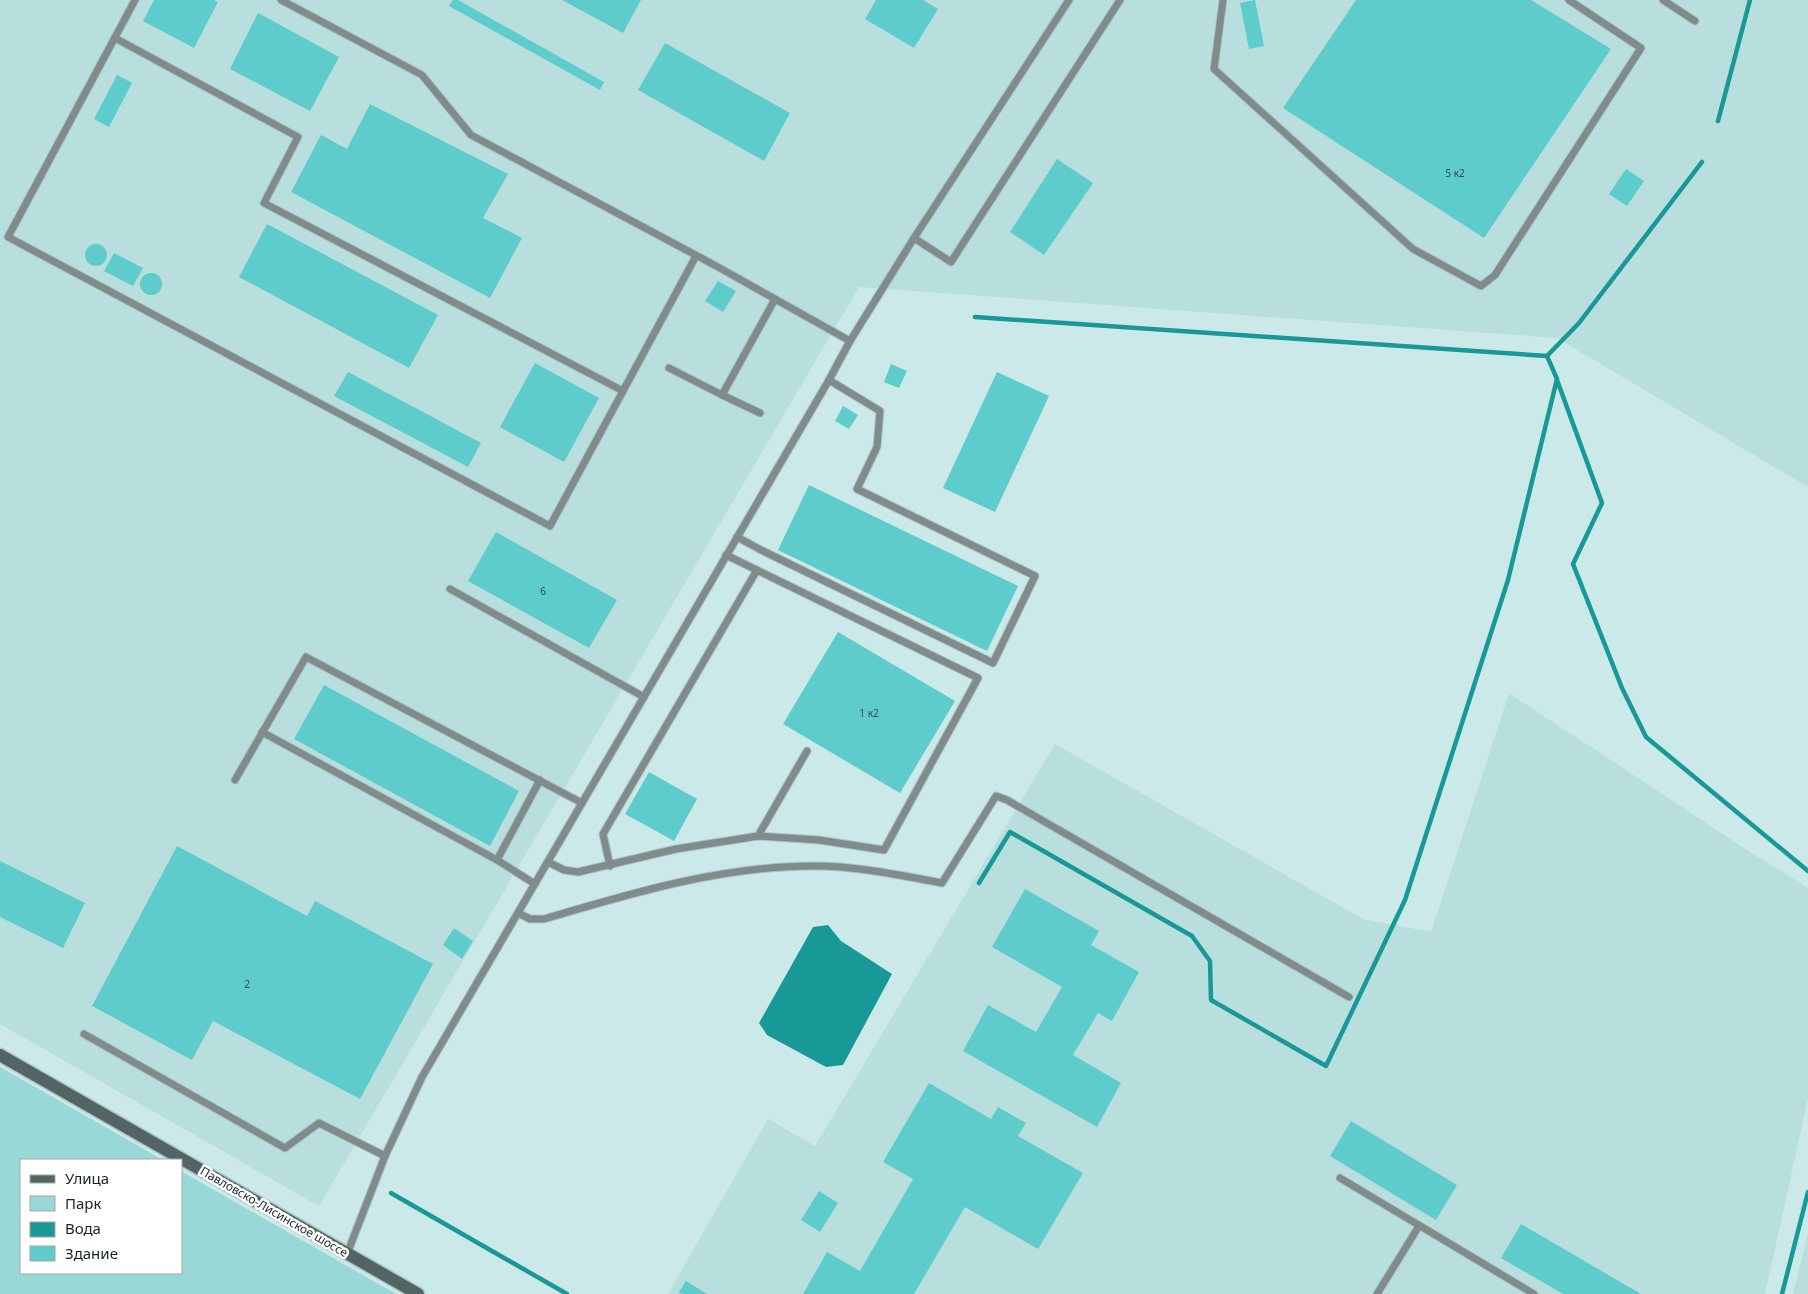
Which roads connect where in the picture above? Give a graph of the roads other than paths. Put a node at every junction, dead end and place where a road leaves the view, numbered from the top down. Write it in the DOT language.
graph roads {
  1 [pos="135,0"];
  2 [pos="281,0"];
  3 [pos="1069,0"];
  4 [pos="1120,0"];
  5 [pos="1223,0"];
  6 [pos="1569,0"];
  7 [pos="1663,0"];
  8 [pos="1695,20"];
  9 [pos="115,38"];
  10 [pos="914,238"];
  11 [pos="696,256"];
  12 [pos="775,299"];
  13 [pos="850,340"];
  14 [pos="669,368"];
  15 [pos="829,380"];
  16 [pos="623,390"];
  17 [pos="722,395"];
  18 [pos="760,413"];
  19 [pos="737,537"];
  20 [pos="726,555"];
  21 [pos="757,570"];
  22 [pos="450,589"];
  23 [pos="644,696"];
  24 [pos="262,732"];
  25 [pos="807,751"];
  26 [pos="235,780"];
  27 [pos="540,780"];
  28 [pos="582,803"];
  29 [pos="758,836"];
  30 [pos="497,860"];
  31 [pos="548,862"];
  32 [pos="610,866"];
  33 [pos="535,884"];
  34 [pos="518,913"];
  35 [pos="1349,996"];
  36 [pos="84,1034"];
  37 [pos="0,1055"];
  38 [pos="385,1156"];
  39 [pos="181,1159"];
  40 [pos="182,1159"];
  41 [pos="1340,1178"];
  42 [pos="1419,1226"];
  43 [pos="347,1254"];
  44 [pos="418,1294"];
  45 [pos="1377,1294"];
  46 [pos="1534,1294"];
  1 -- 9 [label="lane"];
  2 -- 11 [label="lane"];
  3 -- 10 [label="lane"];
  4 -- 10 [label="lane"];
  5 -- 6 [label="lane"];
  7 -- 8 [label="lane"];
  9 -- 16 [label="lane"];
  9 -- 16 [label="lane"];
  10 -- 13 [label="lane"];
  11 -- 12 [label="lane"];
  11 -- 16 [label="lane"];
  12 -- 13 [label="lane"];
  12 -- 17 [label="lane"];
  13 -- 15 [label="lane"];
  14 -- 17 [label="lane"];
  15 -- 19 [label="lane"];
  15 -- 19 [label="lane"];
  17 -- 18 [label="lane"];
  19 -- 20 [label="lane"];
  20 -- 21 [label="lane"];
  20 -- 23 [label="lane"];
  21 -- 29 [label="lane"];
  21 -- 32 [label="lane"];
  22 -- 23 [label="lane"];
  23 -- 28 [label="lane"];
  24 -- 26 [label="lane"];
  24 -- 27 [label="lane"];
  24 -- 30 [label="lane"];
  25 -- 29 [label="lane"];
  27 -- 28 [label="lane"];
  27 -- 30 [label="lane"];
  28 -- 31 [label="lane"];
  29 -- 32 [label="lane"];
  30 -- 33 [label="lane"];
  31 -- 32 [label="lane"];
  31 -- 33 [label="lane"];
  33 -- 34 [label="lane"];
  34 -- 35 [label="lane"];
  34 -- 38 [label="lane"];
  36 -- 38 [label="lane"];
  37 -- 39 [label="main road, Павловско-Лисинское шоссе"];
  38 -- 43 [label="lane"];
  40 -- 43 [label="main road, Павловско-Лисинское шоссе"];
  41 -- 42 [label="lane"];
  42 -- 45 [label="lane"];
  42 -- 46 [label="lane"];
  43 -- 44 [label="main road, Павловско-Лисинское шоссе"];
}
